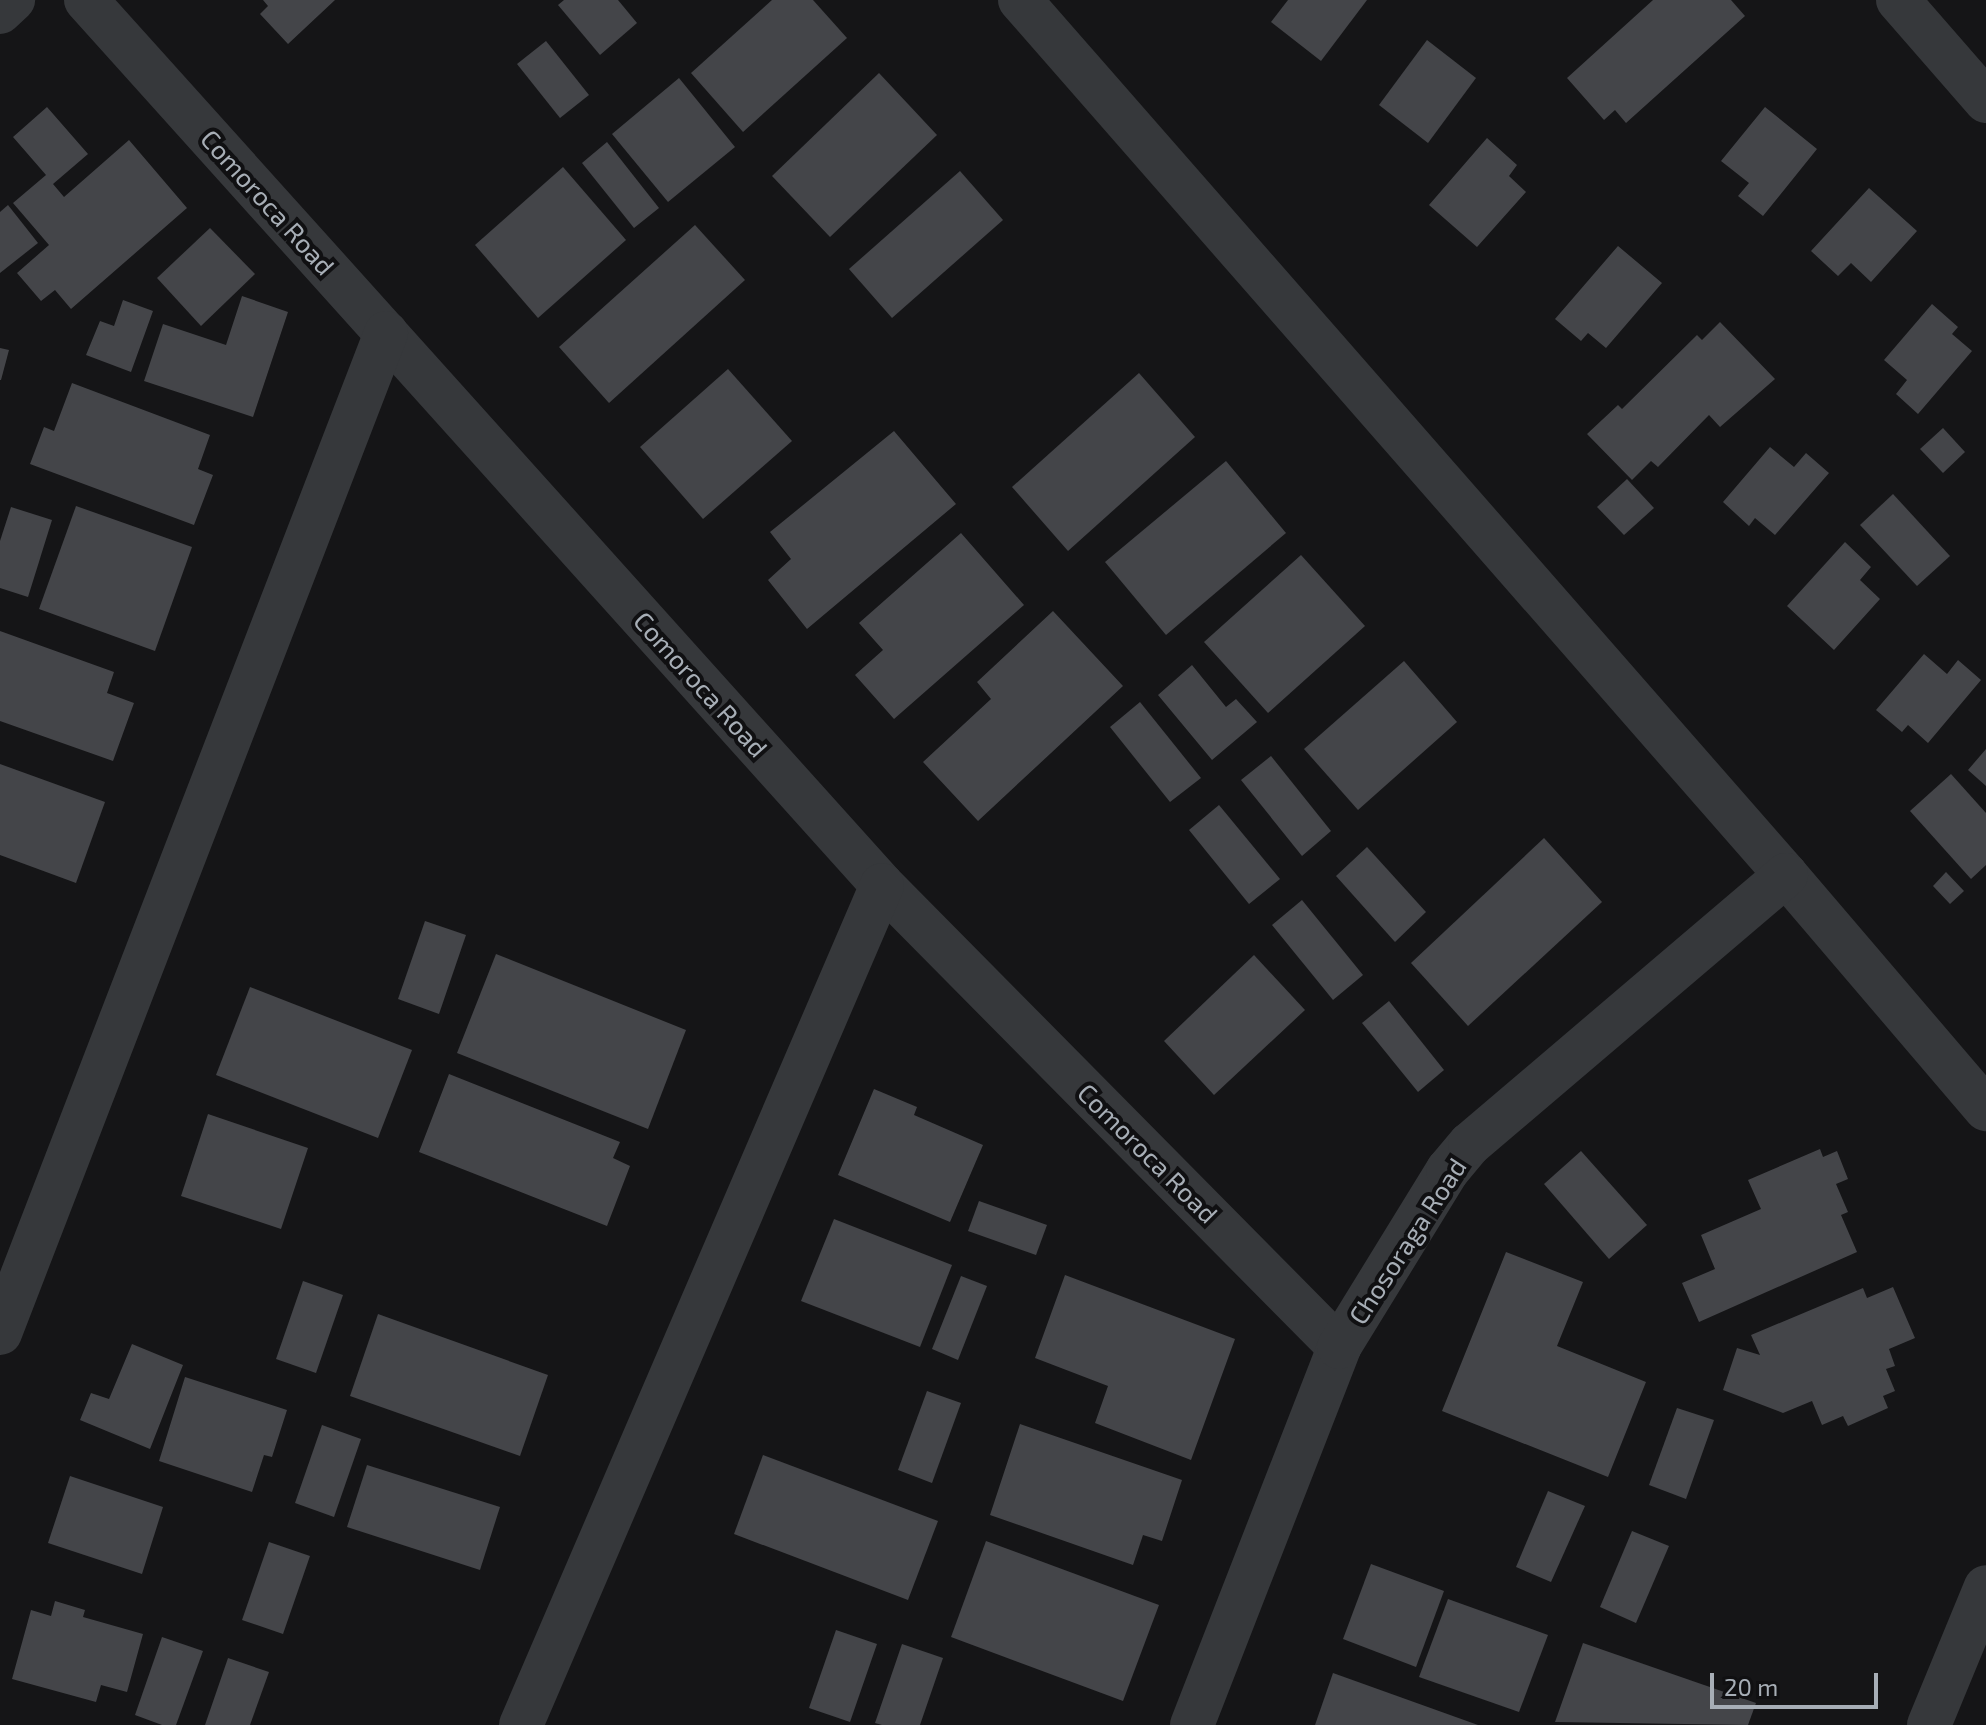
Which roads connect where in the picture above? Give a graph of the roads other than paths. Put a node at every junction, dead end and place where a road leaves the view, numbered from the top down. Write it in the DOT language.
graph roads {
  1 [pos="13,0"];
  2 [pos="86,0"];
  3 [pos="1020,0"];
  4 [pos="1898,0"];
  5 [pos="0,12"];
  6 [pos="1986,101"];
  7 [pos="386,333"];
  8 [pos="1786,875"];
  9 [pos="882,885"];
  10 [pos="1986,1109"];
  11 [pos="0,1333"];
  12 [pos="1339,1347"];
  13 [pos="1986,1587"];
  14 [pos="521,1725"];
  15 [pos="1192,1725"];
  16 [pos="1929,1725"];
  1 -- 5 [label="street"];
  2 -- 7 [label="street, Comoroca Road"];
  3 -- 8 [label="street"];
  4 -- 6 [label="street"];
  7 -- 9 [label="street, Comoroca Road"];
  7 -- 11 [label="street"];
  8 -- 10 [label="street"];
  8 -- 12 [label="street, Chosoraga Road"];
  9 -- 12 [label="street, Comoroca Road"];
  9 -- 14 [label="street"];
  12 -- 15 [label="street, Chosoraga Road"];
  13 -- 16 [label="street"];
}
